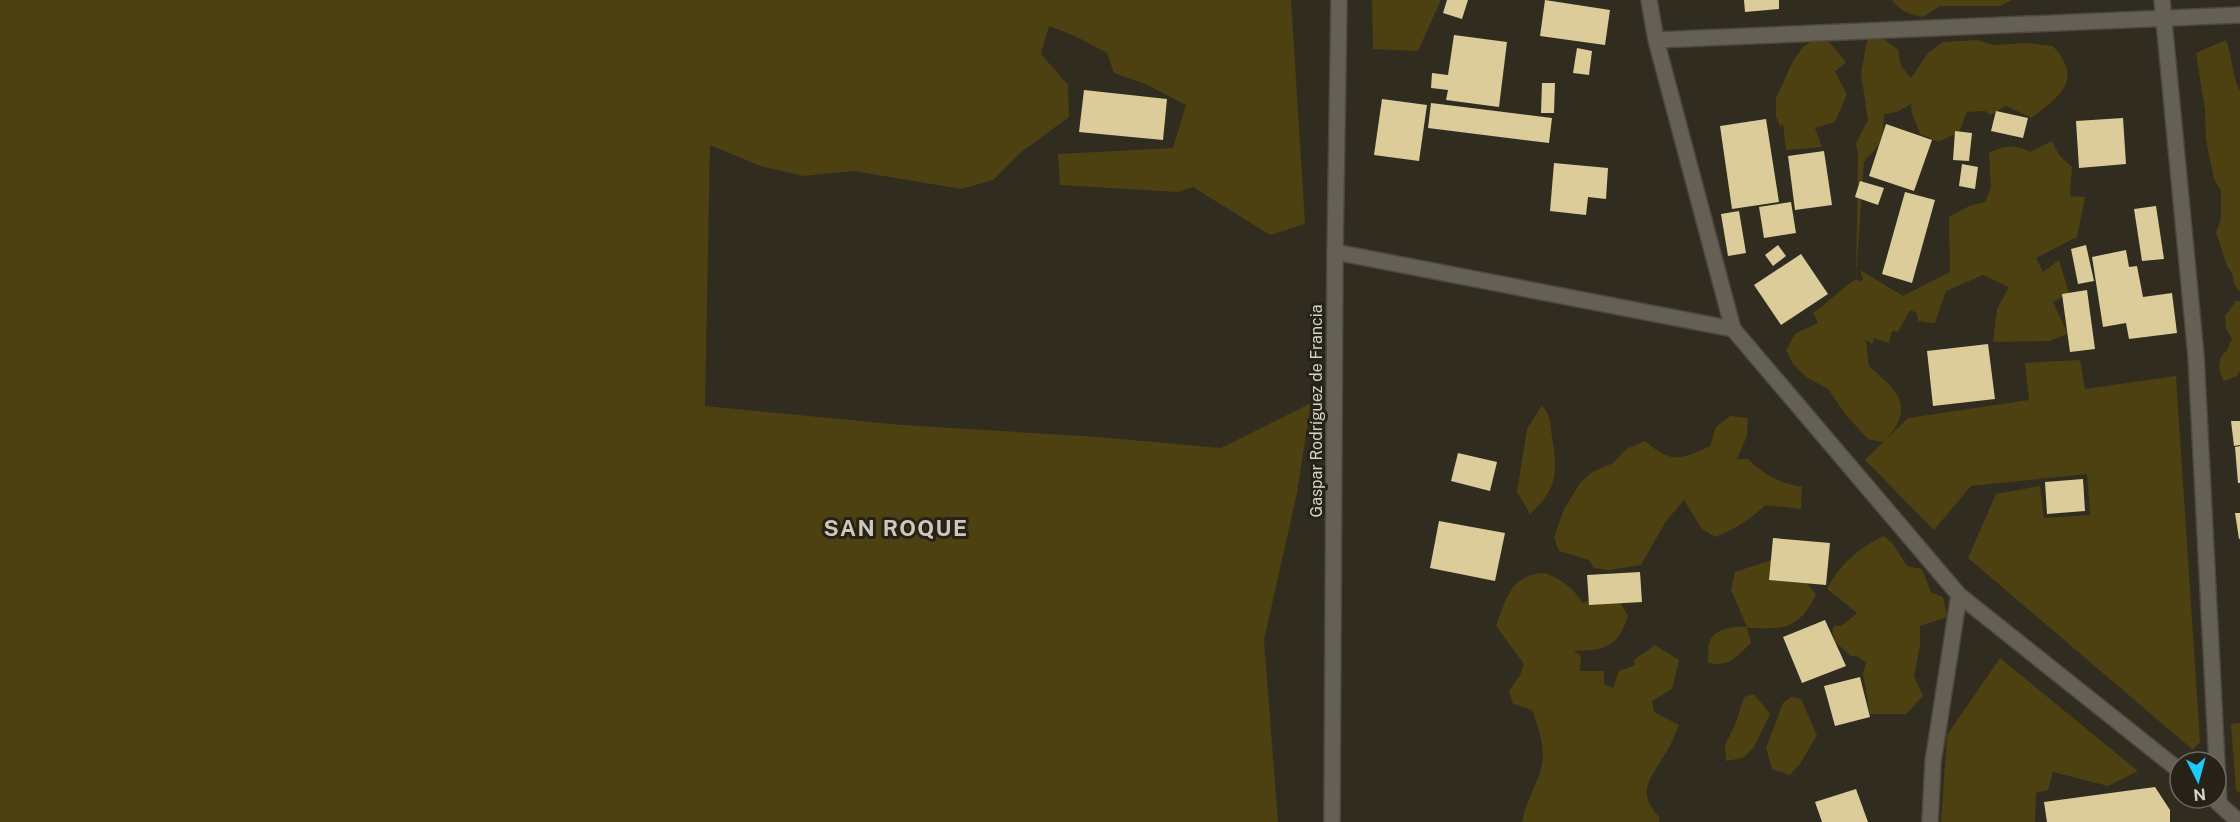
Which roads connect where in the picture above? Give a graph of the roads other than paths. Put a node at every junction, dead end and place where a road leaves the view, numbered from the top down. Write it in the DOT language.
graph roads {
  1 [pos="1340,0"];
  2 [pos="1649,0"];
  3 [pos="2162,0"];
  4 [pos="2240,15"];
  5 [pos="2163,20"];
  6 [pos="1656,40"];
  7 [pos="1335,252"];
  8 [pos="1733,329"];
  9 [pos="1959,595"];
  10 [pos="2214,750"];
  11 [pos="2168,761"];
  12 [pos="2226,810"];
  13 [pos="1332,822"];
  14 [pos="1930,822"];
  15 [pos="2239,822"];
  1 -- 7 [label="street, Gaspar Rodríguez de Francia"];
  2 -- 6 [label="street"];
  3 -- 5 [label="street"];
  4 -- 5 [label="street"];
  5 -- 6 [label="street"];
  5 -- 10 [label="street"];
  6 -- 8 [label="street"];
  7 -- 8 [label="street"];
  7 -- 13 [label="street, Gaspar Rodríguez de Francia"];
  8 -- 9 [label="street"];
  9 -- 11 [label="street"];
  9 -- 14 [label="street"];
  12 -- 15 [label="street"];
}
